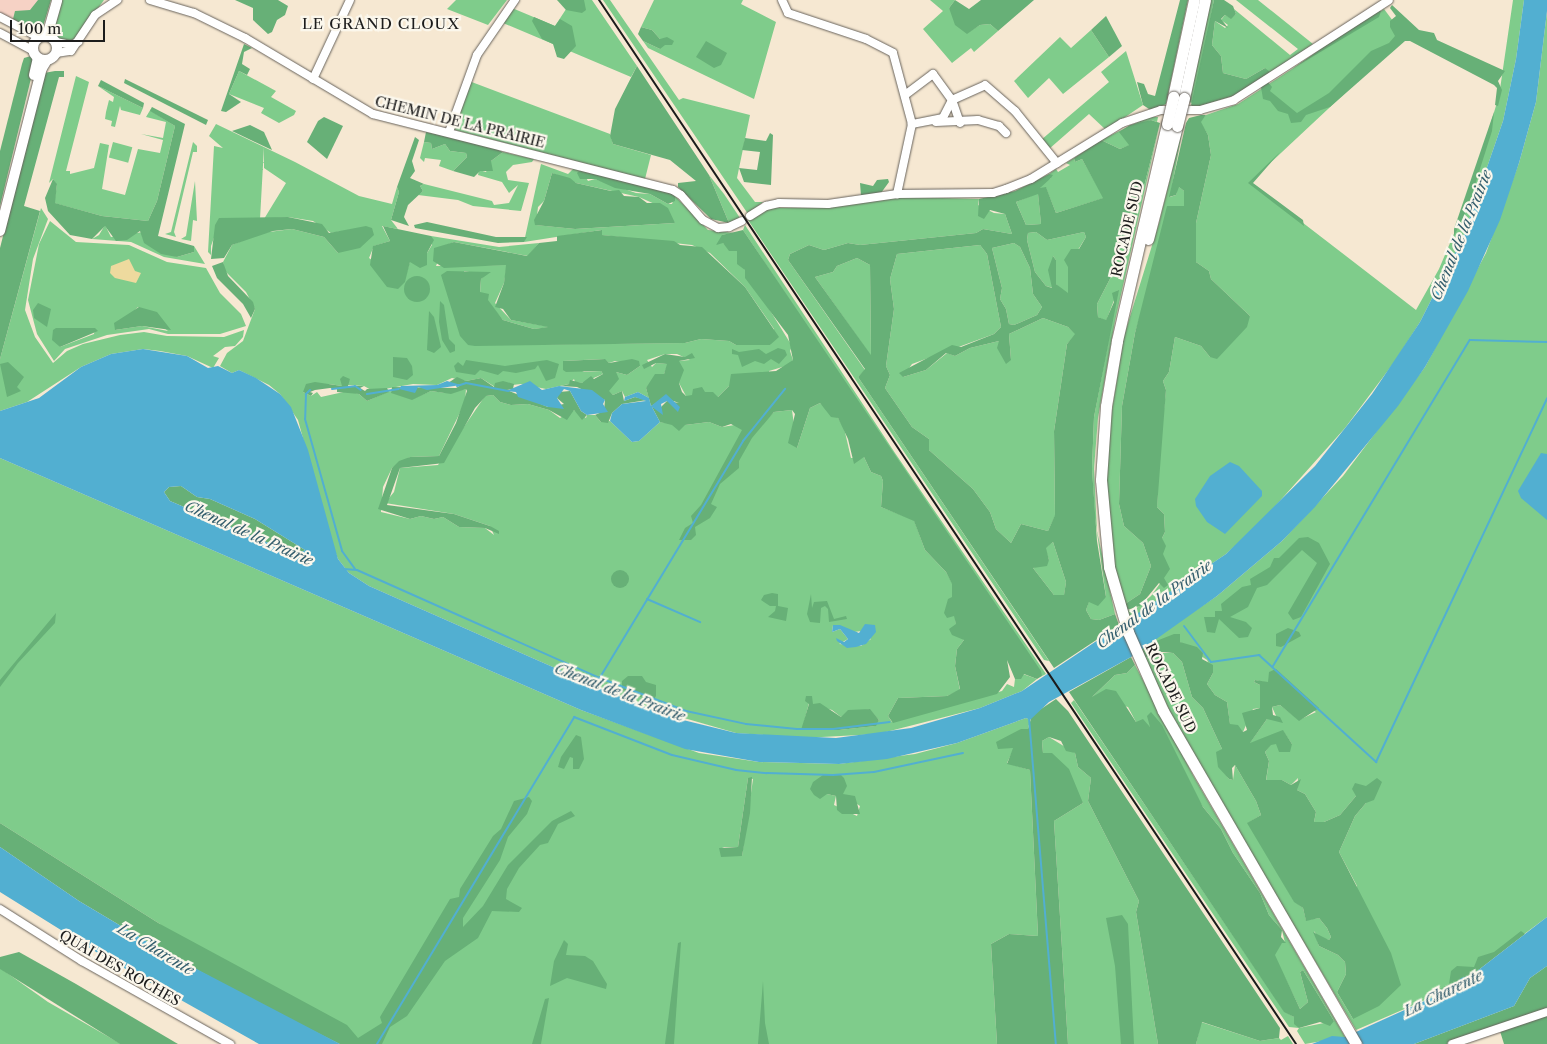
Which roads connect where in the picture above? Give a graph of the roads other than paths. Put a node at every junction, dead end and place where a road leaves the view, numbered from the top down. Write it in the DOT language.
graph roads {
  1 [pos="56,0"];
  2 [pos="150,0"];
  3 [pos="350,0"];
  4 [pos="515,0"];
  5 [pos="782,0"];
  6 [pos="1194,0"];
  7 [pos="1205,0"];
  8 [pos="1389,0"];
  9 [pos="112,1"];
  10 [pos="0,17"];
  11 [pos="0,33"];
  12 [pos="47,38"];
  13 [pos="80,42"];
  14 [pos="56,53"];
  15 [pos="39,56"];
  16 [pos="313,79"];
  17 [pos="904,94"];
  18 [pos="1178,97"];
  19 [pos="952,100"];
  20 [pos="932,122"];
  21 [pos="960,123"];
  22 [pos="912,124"];
  23 [pos="449,132"];
  24 [pos="1006,133"];
  25 [pos="1057,163"];
  26 [pos="897,194"];
  27 [pos="0,212"];
  28 [pos="750,216"];
  29 [pos="742,221"];
  30 [pos="0,231"];
  31 [pos="0,909"];
  32 [pos="1547,1012"];
  33 [pos="230,1044"];
  34 [pos="1356,1044"];
  35 [pos="1452,1044"];
  1 -- 12 [label="main road"];
  2 -- 16 [label="street, CHEMIN DE LA PRAIRIE"];
  3 -- 16 [label="street"];
  4 -- 23 [label="street"];
  5 -- 17 [label="street"];
  6 -- 18 [label="highway"];
  7 -- 18 [label="highway"];
  8 -- 25 [label="street"];
  9 -- 13 [label="street"];
  10 -- 12 [label="street"];
  11 -- 15 [label="street"];
  12 -- 13 [label="street"];
  12 -- 14 [label="main road"];
  12 -- 15 [label="main road"];
  13 -- 14 [label="street"];
  14 -- 15 [label="main road"];
  15 -- 27 [label="main road"];
  15 -- 30 [label="main road"];
  16 -- 23 [label="street, CHEMIN DE LA PRAIRIE"];
  17 -- 19 [label="street"];
  17 -- 22 [label="street"];
  18 -- 34 [label="highway, ROCADE SUD, bridge"];
  19 -- 20 [label="street"];
  19 -- 21 [label="street"];
  19 -- 25 [label="street"];
  20 -- 21 [label="street"];
  20 -- 22 [label="street"];
  21 -- 24 [label="street"];
  22 -- 26 [label="street"];
  23 -- 29 [label="street, CHEMIN DE LA PRAIRIE"];
  25 -- 26 [label="street"];
  26 -- 28 [label="street"];
  31 -- 33 [label="street, QUAI DES ROCHES"];
  32 -- 35 [label="street"];
}
